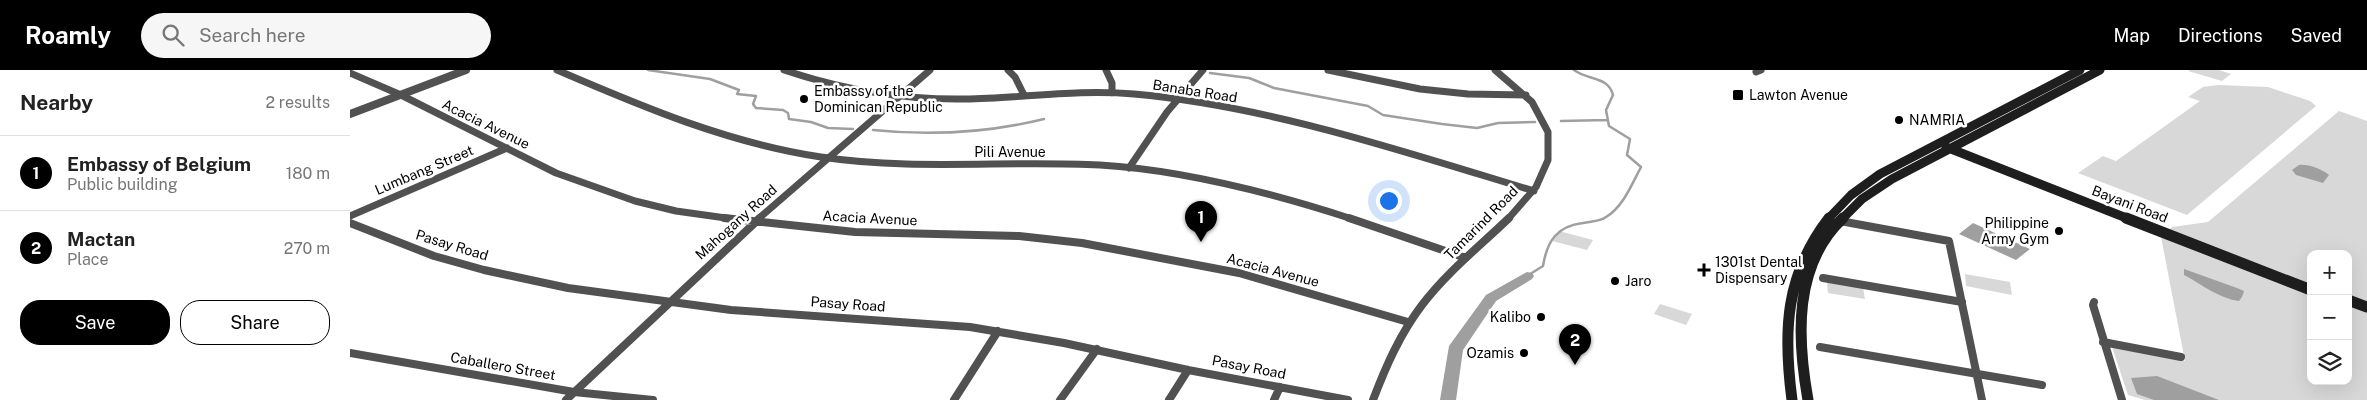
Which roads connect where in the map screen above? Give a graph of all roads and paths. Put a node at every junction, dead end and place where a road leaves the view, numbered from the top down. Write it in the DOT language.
graph roads {
  1 [pos="466,70"];
  2 [pos="557,70"];
  3 [pos="784,70"];
  4 [pos="930,70"];
  5 [pos="1008,70"];
  6 [pos="1106,70"];
  7 [pos="1203,70"];
  8 [pos="1328,70"];
  9 [pos="1495,70"];
  10 [pos="2080,70"];
  11 [pos="2100,70"];
  12 [pos="350,73"];
  13 [pos="1112,93"];
  14 [pos="401,94"];
  15 [pos="900,94"];
  16 [pos="1024,95"];
  17 [pos="1526,95"];
  18 [pos="1178,100"];
  19 [pos="350,114"];
  20 [pos="1966,140"];
  21 [pos="1944,147"];
  22 [pos="507,148"];
  23 [pos="829,157"];
  24 [pos="1976,157"];
  25 [pos="1129,168"];
  26 [pos="2051,187"];
  27 [pos="1534,191"];
  28 [pos="350,216"];
  29 [pos="1840,221"];
  30 [pos="756,222"];
  31 [pos="350,223"];
  32 [pos="1466,258"];
  33 [pos="1823,278"];
  34 [pos="2307,283"];
  35 [pos="2307,288"];
  36 [pos="2352,301"];
  37 [pos="1962,302"];
  38 [pos="2094,302"];
  39 [pos="667,303"];
  40 [pos="2352,306"];
  41 [pos="2367,307"];
  42 [pos="2367,312"];
  43 [pos="1408,322"];
  44 [pos="998,331"];
  45 [pos="2103,342"];
  46 [pos="1820,348"];
  47 [pos="1097,349"];
  48 [pos="350,353"];
  49 [pos="2181,357"];
  50 [pos="1188,370"];
  51 [pos="1977,374"];
  52 [pos="2042,385"];
  53 [pos="1280,387"];
  54 [pos="574,392"];
  55 [pos="566,400"];
  56 [pos="653,400"];
  57 [pos="954,400"];
  58 [pos="1060,400"];
  59 [pos="1169,400"];
  60 [pos="1274,400"];
  61 [pos="1348,400"];
  62 [pos="1373,400"];
  63 [pos="1792,400"];
  64 [pos="1808,400"];
  65 [pos="1982,400"];
  66 [pos="2122,400"];
  1 -- 14 [label="street"];
  2 -- 23 [label="street, Pili Avenue"];
  3 -- 15 [label="street, Banaba Road"];
  4 -- 15 [label="street, Mahogany Road"];
  5 -- 16 [label="street"];
  6 -- 13 [label="street"];
  7 -- 18 [label="street"];
  8 -- 17 [label="street"];
  9 -- 17 [label="street, Tamarind Road"];
  10 -- 21 [label="main road"];
  11 -- 20 [label="main road"];
  12 -- 14 [label="street, Acacia Avenue"];
  13 -- 16 [label="street, Banaba Road"];
  13 -- 18 [label="street, Banaba Road"];
  14 -- 19 [label="street"];
  14 -- 22 [label="street, Acacia Avenue"];
  15 -- 16 [label="street, Banaba Road"];
  15 -- 23 [label="street, Mahogany Road"];
  17 -- 27 [label="street, Tamarind Road"];
  18 -- 25 [label="street"];
  18 -- 27 [label="street, Banaba Road"];
  20 -- 21 [label="main road"];
  20 -- 24 [label="main road"];
  21 -- 24 [label="main road"];
  21 -- 24 [label="main road, Bayani Road"];
  21 -- 29 [label="main road"];
  21 -- 63 [label="main road"];
  22 -- 28 [label="street, Lumbang Street"];
  22 -- 30 [label="street, Acacia Avenue"];
  23 -- 25 [label="street, Pili Avenue"];
  23 -- 30 [label="street, Mahogany Road"];
  24 -- 26 [label="main road, Bayani Road"];
  25 -- 32 [label="street, Pili Avenue"];
  26 -- 34 [label="main road, Bayani Road"];
  26 -- 35 [label="main road, Bayani Road"];
  27 -- 32 [label="street, Tamarind Road"];
  29 -- 37 [label="street"];
  29 -- 64 [label="main road"];
  30 -- 39 [label="street, Mahogany Road"];
  30 -- 43 [label="street, Acacia Avenue"];
  31 -- 39 [label="street, Pasay Road"];
  32 -- 43 [label="street, Tamarind Road"];
  33 -- 37 [label="street"];
  36 -- 41 [label="main road"];
  37 -- 51 [label="street"];
  38 -- 45 [label="street"];
  39 -- 44 [label="street, Pasay Road"];
  39 -- 54 [label="street, Mahogany Road"];
  40 -- 42 [label="main road"];
  43 -- 62 [label="street, Tamarind Road"];
  44 -- 47 [label="street, Pasay Road"];
  44 -- 57 [label="street"];
  45 -- 49 [label="street"];
  45 -- 66 [label="street"];
  46 -- 51 [label="street"];
  47 -- 50 [label="street, Pasay Road"];
  47 -- 58 [label="street"];
  48 -- 54 [label="street, Caballero Street"];
  50 -- 53 [label="street, Pasay Road"];
  50 -- 59 [label="street"];
  51 -- 52 [label="street"];
  51 -- 65 [label="street"];
  53 -- 60 [label="street"];
  53 -- 61 [label="street, Pasay Road"];
  54 -- 55 [label="street, Mahogany Road"];
  54 -- 56 [label="street, Caballero Street"];
}
